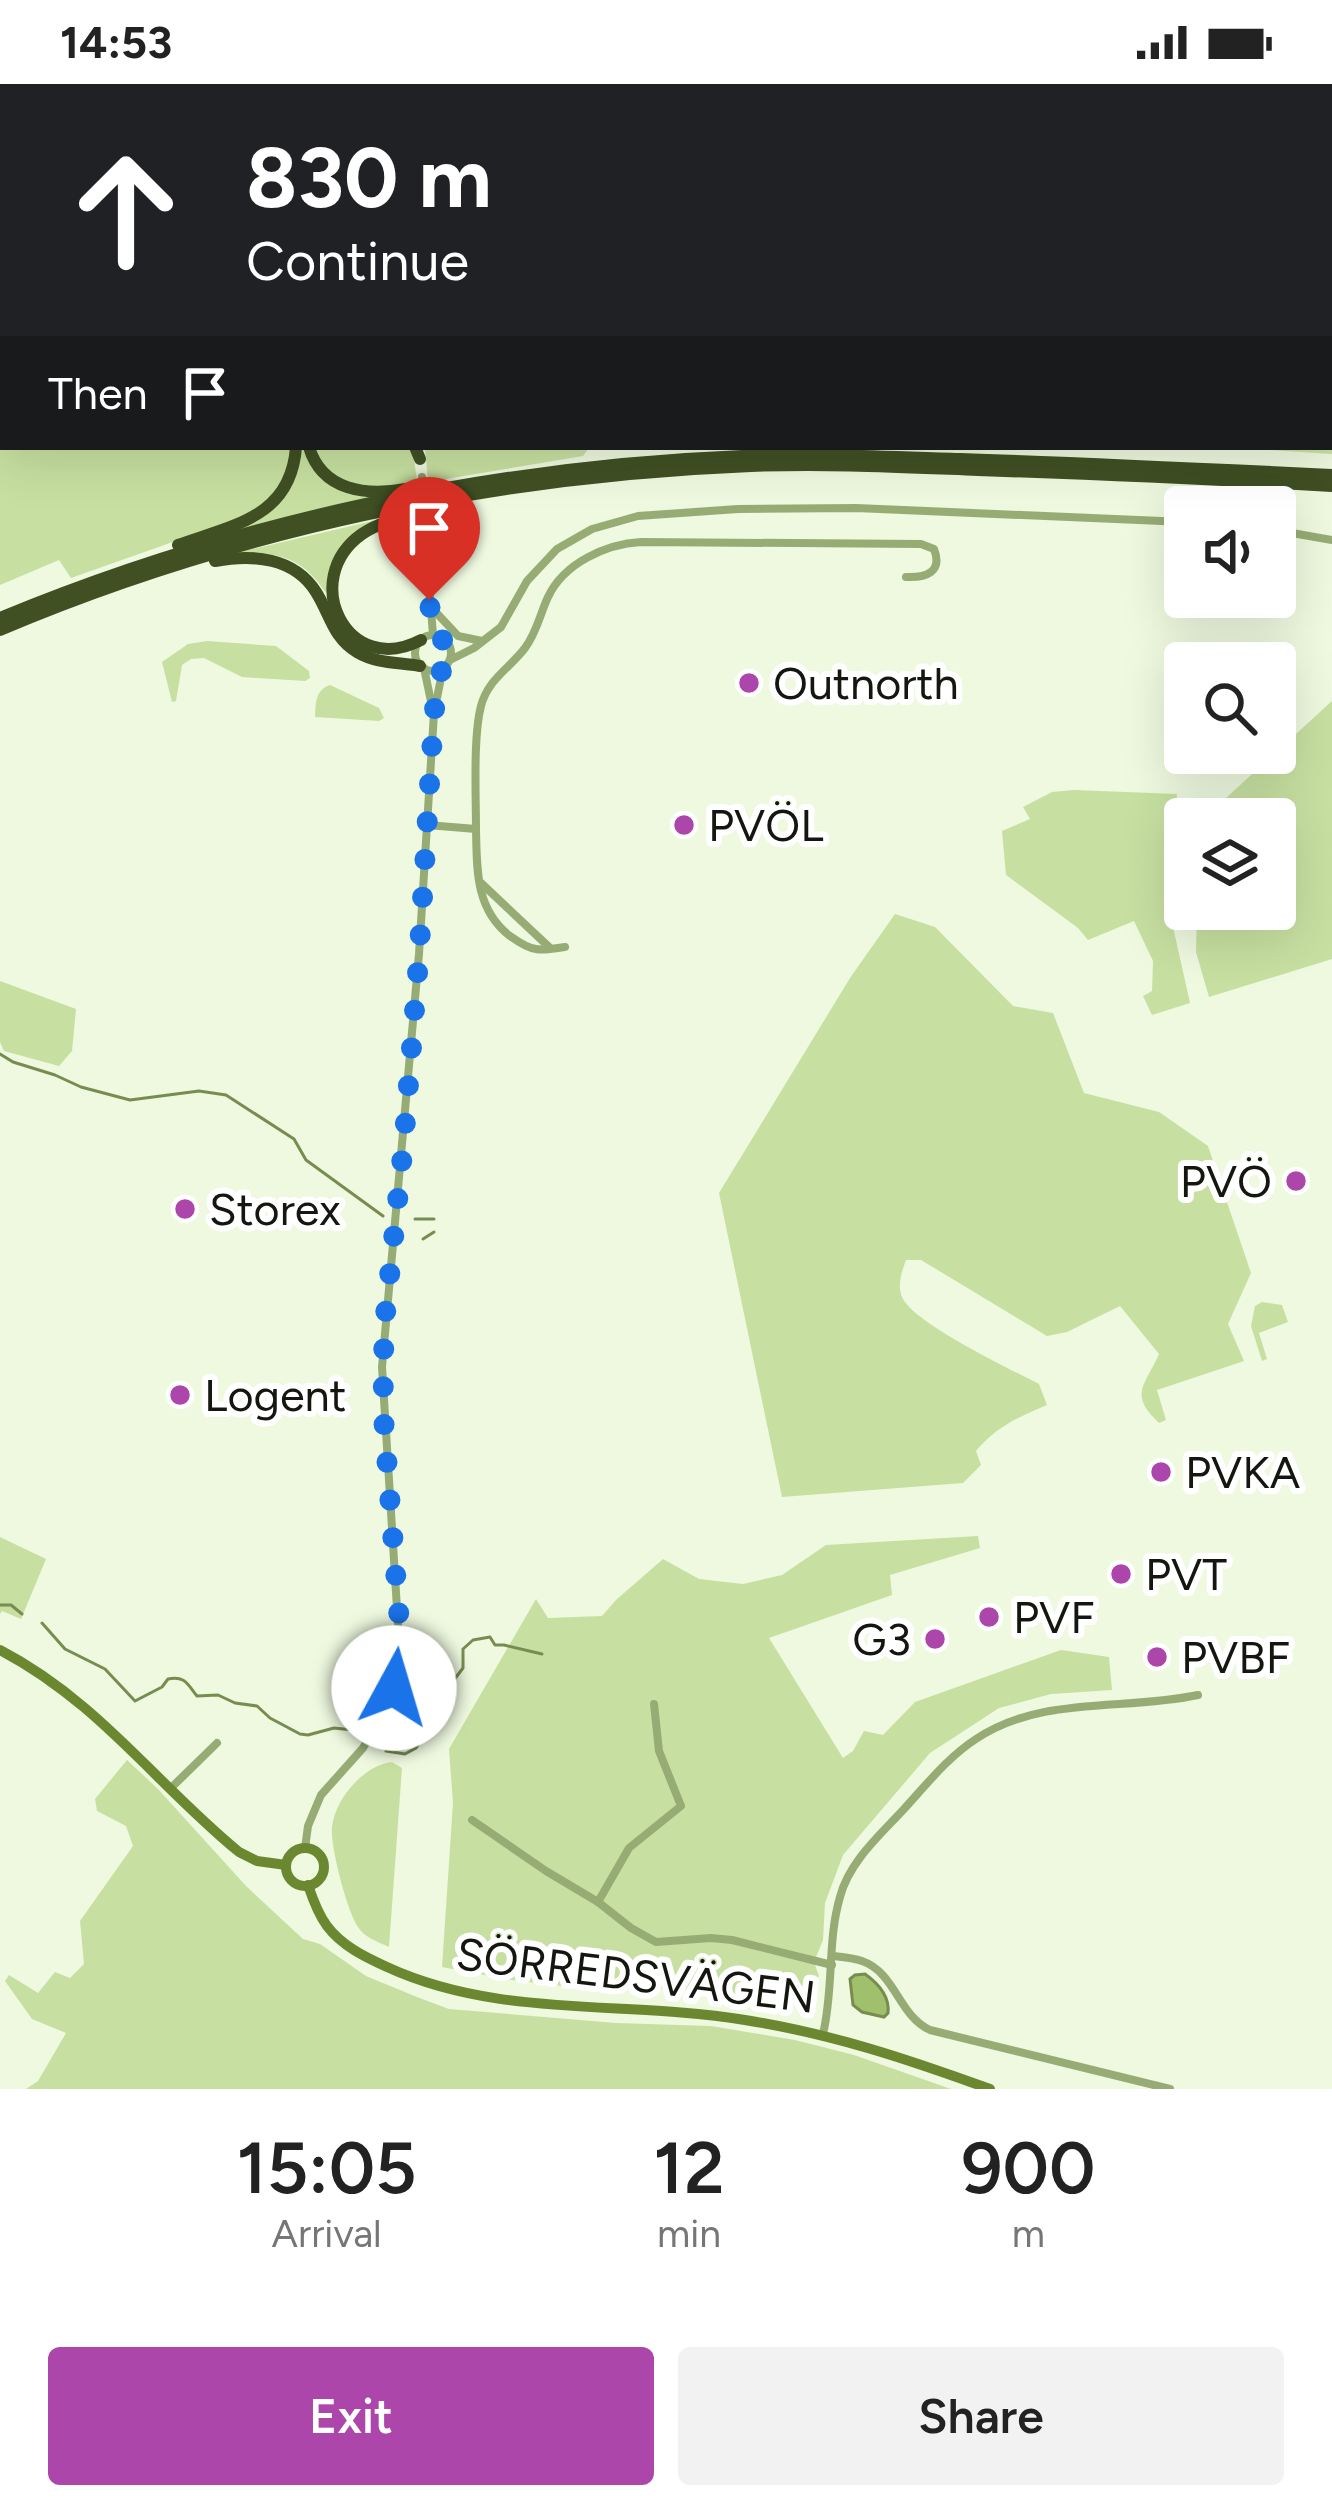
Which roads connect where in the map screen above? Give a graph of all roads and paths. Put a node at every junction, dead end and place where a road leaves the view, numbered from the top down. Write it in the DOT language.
graph roads {
  1 [pos="296,450"];
  2 [pos="310,450"];
  3 [pos="419,451"];
  4 [pos="1332,476"];
  5 [pos="1332,486"];
  6 [pos="454,487"];
  7 [pos="512,488"];
  8 [pos="1164,521"];
  9 [pos="1296,534"];
  10 [pos="1332,540"];
  11 [pos="169,567"];
  12 [pos="906,577"];
  13 [pos="94,581"];
  14 [pos="429,606"];
  15 [pos="0,618"];
  16 [pos="0,630"];
  17 [pos="433,638"];
  18 [pos="482,641"];
  19 [pos="450,659"];
  20 [pos="422,667"];
  21 [pos="442,668"];
  22 [pos="434,712"];
  23 [pos="427,825"];
  24 [pos="476,829"];
  25 [pos="479,880"];
  26 [pos="565,947"];
  27 [pos="550,948"];
  28 [pos="4,1652"];
  29 [pos="1,1667"];
  30 [pos="1198,1695"];
  31 [pos="654,1704"];
  32 [pos="218,1744"];
  33 [pos="171,1787"];
  34 [pos="472,1820"];
  35 [pos="305,1848"];
  36 [pos="286,1865"];
  37 [pos="308,1885"];
  38 [pos="598,1902"];
  39 [pos="832,1960"];
  40 [pos="823,2034"];
  41 [pos="990,2089"];
  42 [pos="1170,2089"];
  1 -- 13 [label="highway"];
  2 -- 6 [label="highway"];
  3 -- 14 [label="street, bridge"];
  4 -- 6 [label="highway"];
  5 -- 7 [label="highway"];
  6 -- 13 [label="highway"];
  7 -- 11 [label="highway"];
  7 -- 17 [label="highway"];
  8 -- 18 [label="street"];
  9 -- 10 [label="street"];
  11 -- 16 [label="highway"];
  11 -- 20 [label="highway"];
  12 -- 24 [label="street"];
  13 -- 15 [label="highway"];
  14 -- 17 [label="street"];
  14 -- 18 [label="street"];
  17 -- 18 [label="street"];
  17 -- 19 [label="street"];
  17 -- 20 [label="street"];
  18 -- 19 [label="street"];
  19 -- 21 [label="street"];
  20 -- 21 [label="street"];
  20 -- 22 [label="street"];
  21 -- 22 [label="street"];
  22 -- 23 [label="street"];
  23 -- 24 [label="street"];
  23 -- 35 [label="street"];
  24 -- 25 [label="street"];
  25 -- 27 [label="street"];
  25 -- 27 [label="street"];
  26 -- 27 [label="street"];
  28 -- 29 [label="street"];
  28 -- 33 [label="street, SÖRREDSVÄGEN"];
  30 -- 39 [label="street"];
  31 -- 38 [label="street"];
  32 -- 33 [label="street"];
  33 -- 36 [label="street, SÖRREDSVÄGEN"];
  34 -- 38 [label="street"];
  35 -- 36 [label="street"];
  35 -- 37 [label="street, SÖRREDSVÄGEN"];
  36 -- 37 [label="street, SÖRREDSVÄGEN"];
  37 -- 40 [label="street, SÖRREDSVÄGEN"];
  38 -- 39 [label="street"];
  39 -- 40 [label="street"];
  39 -- 42 [label="street"];
  40 -- 41 [label="street, SÖRREDSVÄGEN"];
}
